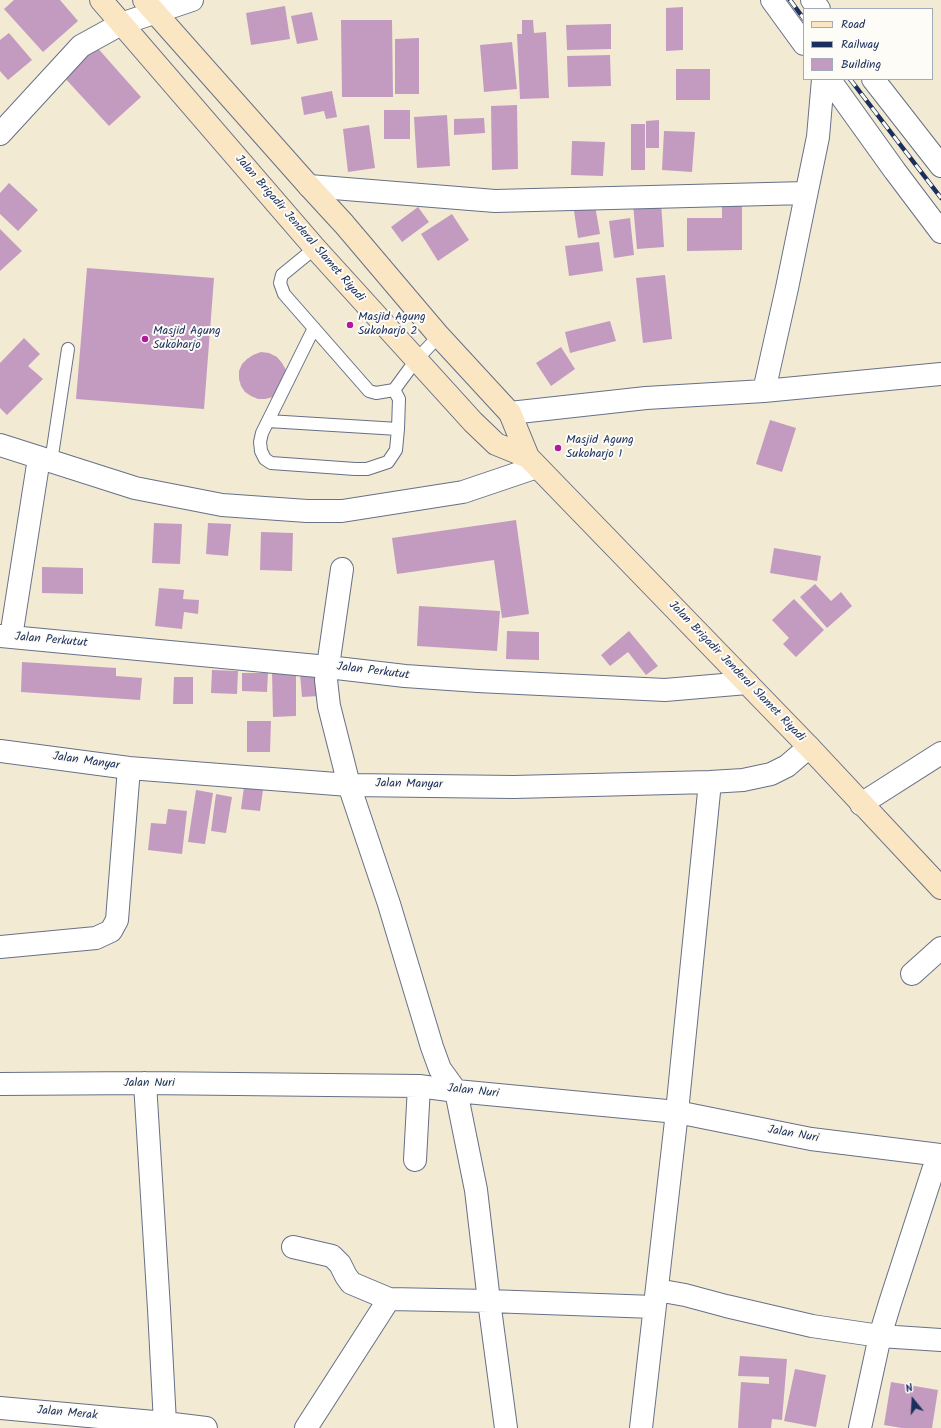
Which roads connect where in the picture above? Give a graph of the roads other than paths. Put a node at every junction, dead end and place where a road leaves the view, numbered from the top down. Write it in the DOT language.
graph roads {
  1 [pos="101,0"];
  2 [pos="192,0"];
  3 [pos="772,0"];
  4 [pos="812,0"];
  5 [pos="149,6"];
  6 [pos="818,8"];
  7 [pos="121,24"];
  8 [pos="803,43"];
  9 [pos="823,80"];
  10 [pos="830,80"];
  11 [pos="874,80"];
  12 [pos="0,134"];
  13 [pos="941,166"];
  14 [pos="309,186"];
  15 [pos="806,193"];
  16 [pos="941,232"];
  17 [pos="315,248"];
  18 [pos="314,328"];
  19 [pos="439,336"];
  20 [pos="68,349"];
  21 [pos="416,360"];
  22 [pos="941,374"];
  23 [pos="394,390"];
  24 [pos="764,391"];
  25 [pos="510,413"];
  26 [pos="268,421"];
  27 [pos="398,429"];
  28 [pos="0,446"];
  29 [pos="45,460"];
  30 [pos="533,462"];
  31 [pos="342,569"];
  32 [pos="5,637"];
  33 [pos="328,667"];
  34 [pos="747,683"];
  35 [pos="809,747"];
  36 [pos="0,751"];
  37 [pos="941,753"];
  38 [pos="129,768"];
  39 [pos="710,782"];
  40 [pos="349,785"];
  41 [pos="861,804"];
  42 [pos="941,888"];
  43 [pos="0,947"];
  44 [pos="941,948"];
  45 [pos="912,974"];
  46 [pos="145,1083"];
  47 [pos="0,1084"];
  48 [pos="419,1086"];
  49 [pos="456,1091"];
  50 [pos="677,1112"];
  51 [pos="940,1155"];
  52 [pos="415,1160"];
  53 [pos="293,1247"];
  54 [pos="389,1299"];
  55 [pos="656,1299"];
  56 [pos="489,1301"];
  57 [pos="880,1336"];
  58 [pos="941,1340"];
  59 [pos="0,1408"];
  60 [pos="164,1423"];
  61 [pos="206,1428"];
  62 [pos="306,1428"];
  63 [pos="506,1428"];
  64 [pos="641,1428"];
  65 [pos="860,1428"];
  1 -- 7 [label="main road, Jalan Brigadir Jenderal Slamet Riyadi"];
  2 -- 5 [label="street"];
  3 -- 8 [label="street"];
  4 -- 6 [label="street"];
  5 -- 7 [label="street"];
  5 -- 14 [label="main road, Jalan Brigadir Jenderal Slamet Riyadi"];
  7 -- 12 [label="street"];
  7 -- 17 [label="main road, Jalan Brigadir Jenderal Slamet Riyadi"];
  9 -- 15 [label="street"];
  10 -- 16 [label="street"];
  11 -- 13 [label="street"];
  14 -- 15 [label="street"];
  14 -- 19 [label="main road, Jalan Brigadir Jenderal Slamet Riyadi"];
  15 -- 24 [label="street"];
  17 -- 18 [label="lane"];
  17 -- 21 [label="main road, Jalan Brigadir Jenderal Slamet Riyadi"];
  18 -- 23 [label="lane"];
  18 -- 26 [label="lane"];
  19 -- 21 [label="lane"];
  19 -- 25 [label="main road, Jalan Brigadir Jenderal Slamet Riyadi"];
  20 -- 29 [label="lane"];
  21 -- 23 [label="lane"];
  21 -- 30 [label="main road, Jalan Brigadir Jenderal Slamet Riyadi"];
  22 -- 24 [label="street"];
  23 -- 27 [label="lane"];
  24 -- 25 [label="street"];
  25 -- 30 [label="main road, Jalan Brigadir Jenderal Slamet Riyadi"];
  26 -- 27 [label="lane"];
  26 -- 27 [label="lane"];
  28 -- 29 [label="street"];
  29 -- 30 [label="street"];
  29 -- 32 [label="street"];
  30 -- 34 [label="main road, Jalan Brigadir Jenderal Slamet Riyadi"];
  31 -- 33 [label="street"];
  32 -- 33 [label="street, Jalan Perkutut"];
  33 -- 34 [label="street, Jalan Perkutut"];
  33 -- 40 [label="street"];
  34 -- 35 [label="main road, Jalan Brigadir Jenderal Slamet Riyadi"];
  35 -- 39 [label="street, Jalan Manyar"];
  35 -- 41 [label="main road, Jalan Brigadir Jenderal Slamet Riyadi"];
  36 -- 38 [label="street, Jalan Manyar"];
  37 -- 41 [label="street"];
  38 -- 40 [label="street, Jalan Manyar"];
  38 -- 43 [label="street"];
  39 -- 40 [label="street, Jalan Manyar"];
  39 -- 50 [label="street"];
  40 -- 49 [label="street"];
  41 -- 42 [label="main road, Jalan Brigadir Jenderal Slamet Riyadi"];
  44 -- 45 [label="street"];
  46 -- 47 [label="street, Jalan Nuri"];
  46 -- 48 [label="street, Jalan Nuri"];
  46 -- 60 [label="street"];
  48 -- 49 [label="street, Jalan Nuri"];
  48 -- 52 [label="street"];
  49 -- 50 [label="street, Jalan Nuri"];
  49 -- 56 [label="street"];
  50 -- 51 [label="street, Jalan Nuri"];
  50 -- 55 [label="street"];
  51 -- 57 [label="street"];
  53 -- 54 [label="street"];
  54 -- 56 [label="street"];
  54 -- 62 [label="street"];
  55 -- 56 [label="street"];
  55 -- 57 [label="street"];
  55 -- 64 [label="street"];
  56 -- 63 [label="street"];
  57 -- 58 [label="street"];
  57 -- 65 [label="street"];
  59 -- 60 [label="street, Jalan Merak"];
  60 -- 61 [label="street, Jalan Merak"];
}
